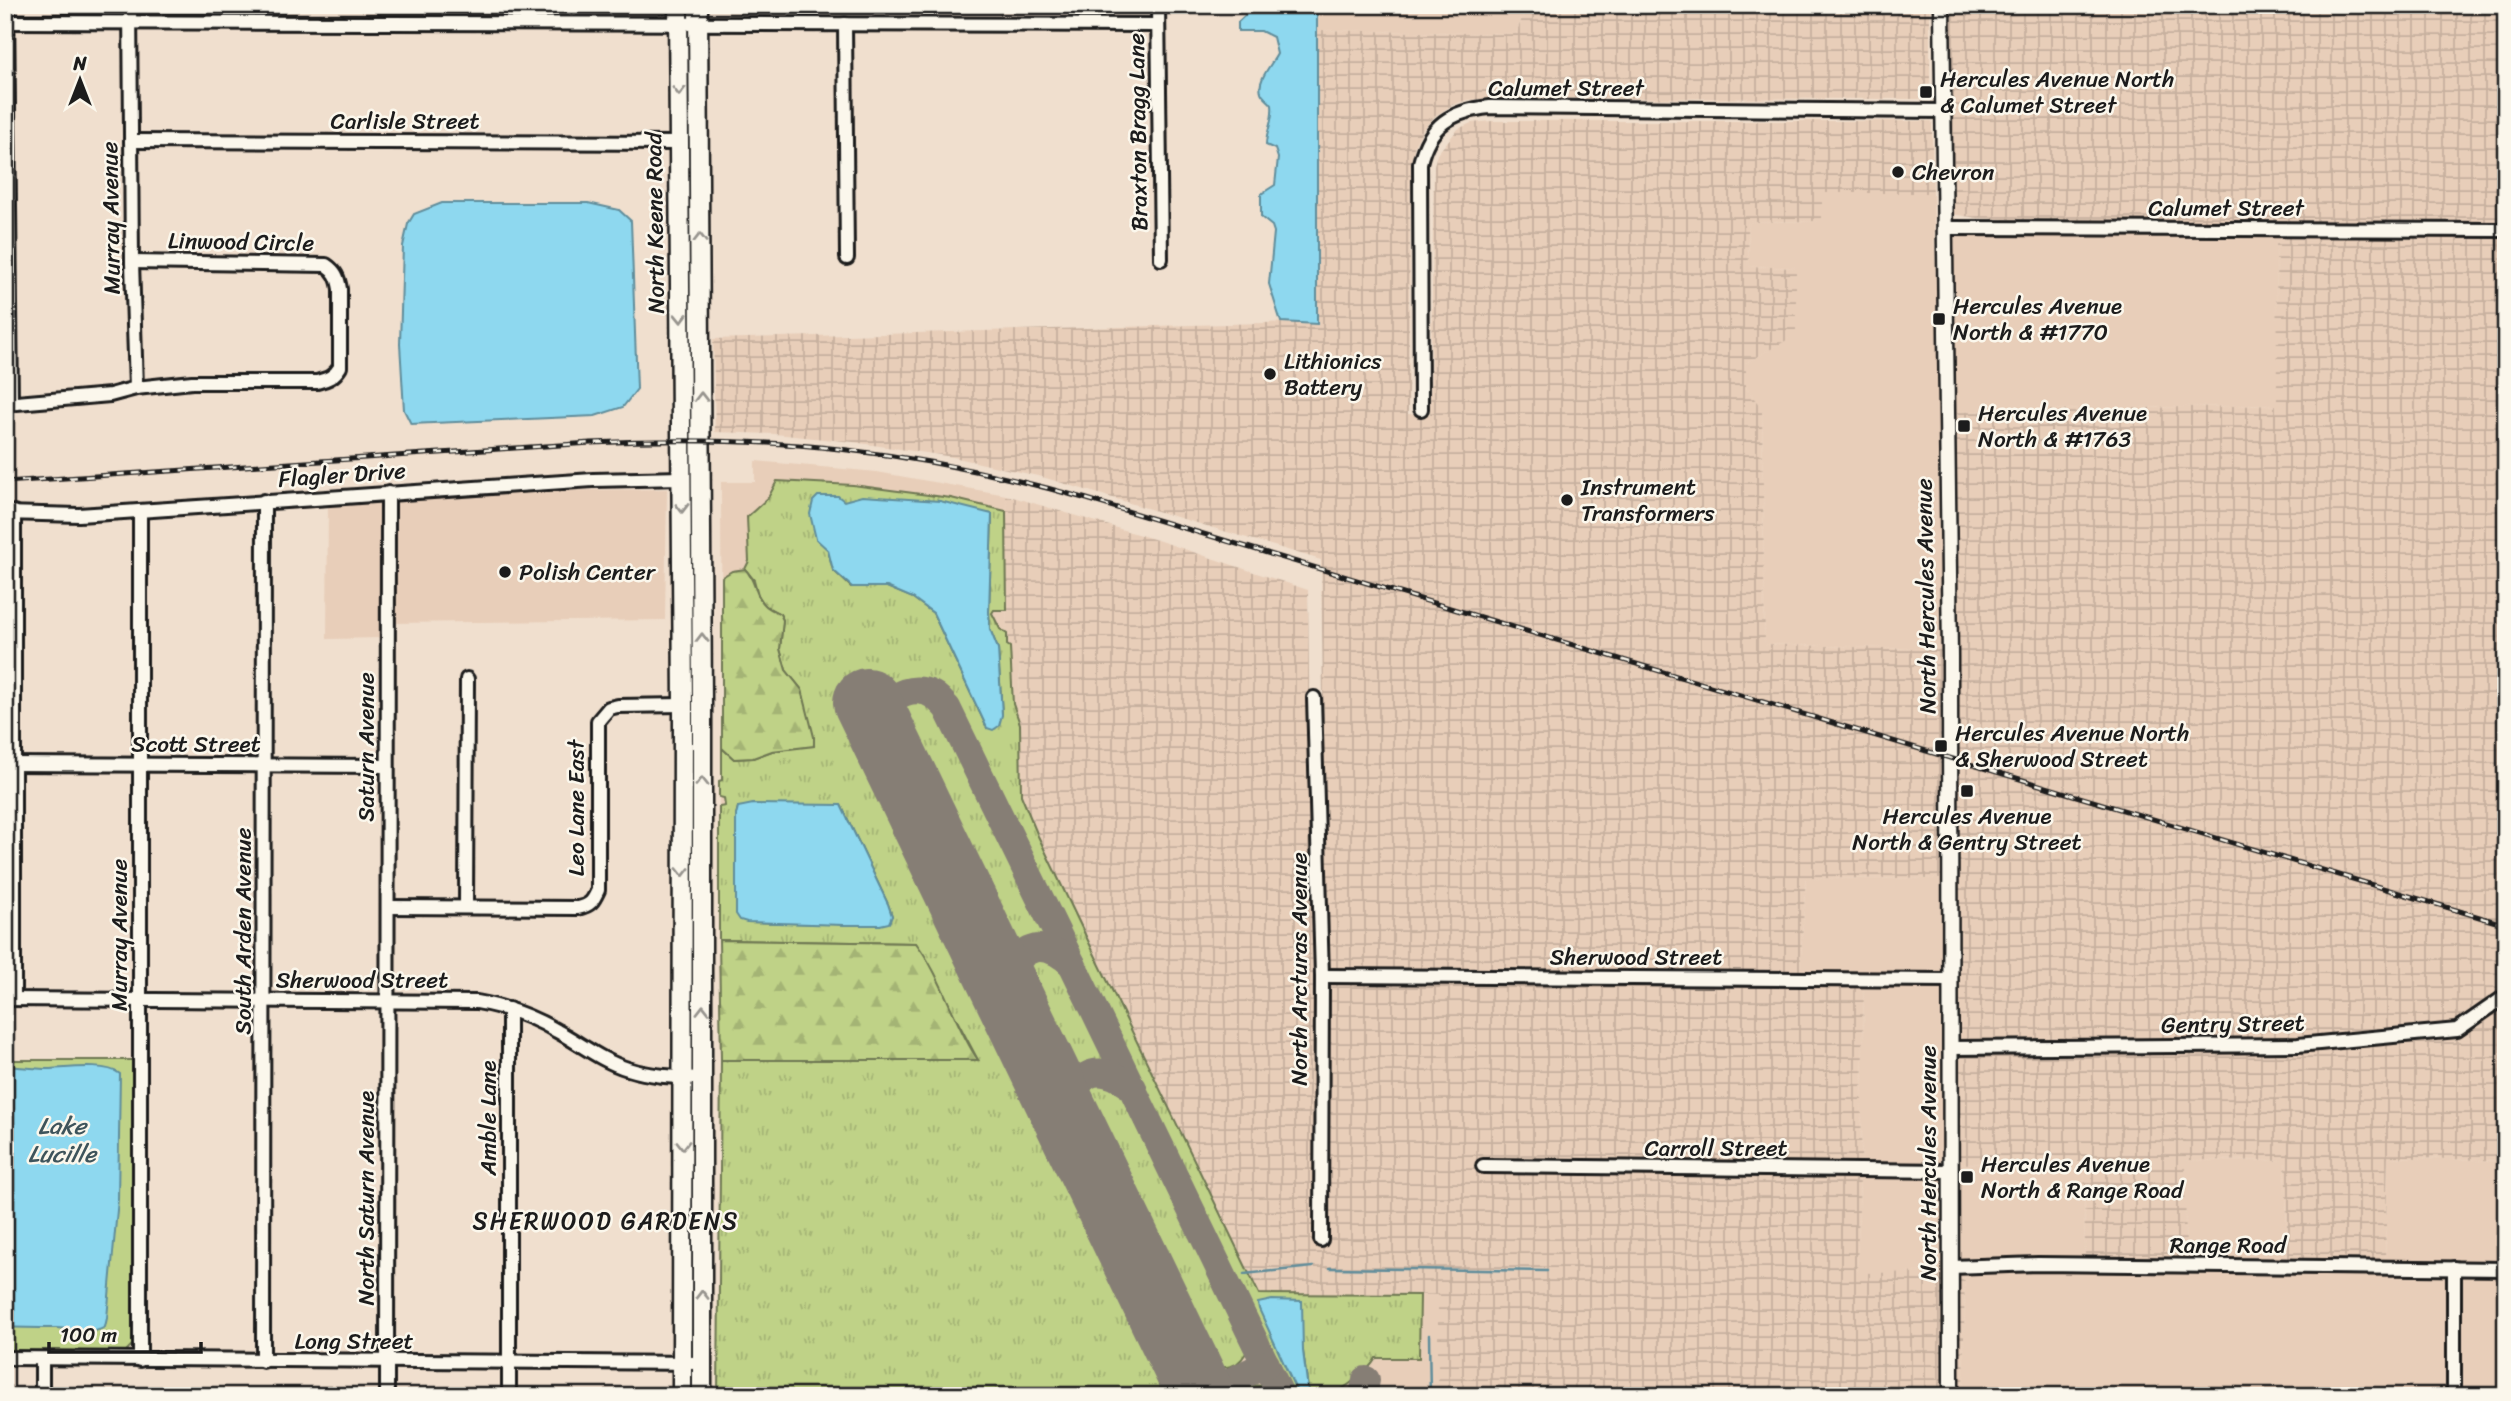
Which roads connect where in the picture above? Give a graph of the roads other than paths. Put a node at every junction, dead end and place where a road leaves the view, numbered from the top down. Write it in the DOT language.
graph roads {
  1 [pos="7,5"];
  2 [pos="130,5"];
  3 [pos="1158,5"];
  4 [pos="1942,5"];
  5 [pos="678,14"];
  6 [pos="698,14"];
  7 [pos="6,22"];
  8 [pos="130,23"];
  9 [pos="845,24"];
  10 [pos="1158,25"];
  11 [pos="1944,111"];
  12 [pos="131,141"];
  13 [pos="679,143"];
  14 [pos="1946,228"];
  15 [pos="2506,230"];
  16 [pos="847,258"];
  17 [pos="1161,259"];
  18 [pos="132,262"];
  19 [pos="136,388"];
  20 [pos="8,404"];
  21 [pos="1421,409"];
  22 [pos="682,478"];
  23 [pos="388,493"];
  24 [pos="264,501"];
  25 [pos="140,511"];
  26 [pos="9,513"];
  27 [pos="467,679"];
  28 [pos="1314,698"];
  29 [pos="683,705"];
  30 [pos="10,764"];
  31 [pos="140,765"];
  32 [pos="264,766"];
  33 [pos="387,766"];
  34 [pos="388,907"];
  35 [pos="466,907"];
  36 [pos="1322,976"];
  37 [pos="1950,980"];
  38 [pos="2506,996"];
  39 [pos="10,999"];
  40 [pos="387,1000"];
  41 [pos="141,1001"];
  42 [pos="264,1001"];
  43 [pos="509,1009"];
  44 [pos="1950,1048"];
  45 [pos="682,1077"];
  46 [pos="703,1078"];
  47 [pos="1483,1166"];
  48 [pos="1950,1171"];
  49 [pos="1321,1240"];
  50 [pos="1951,1267"];
  51 [pos="2455,1268"];
  52 [pos="2506,1269"];
  53 [pos="5,1358"];
  54 [pos="42,1359"];
  55 [pos="140,1360"];
  56 [pos="263,1361"];
  57 [pos="387,1362"];
  58 [pos="509,1362"];
  59 [pos="682,1363"];
  60 [pos="702,1363"];
  61 [pos="42,1396"];
  62 [pos="387,1396"];
  63 [pos="509,1396"];
  64 [pos="682,1396"];
  65 [pos="702,1396"];
  66 [pos="1951,1396"];
  67 [pos="2454,1396"];
  1 -- 7 [label="street"];
  2 -- 8 [label="street, Murray Avenue"];
  3 -- 10 [label="street, Braxton Bragg Lane"];
  4 -- 11 [label="street, North Hercules Avenue"];
  5 -- 6 [label="street"];
  5 -- 8 [label="street"];
  5 -- 13 [label="main road, North Keene Road, one-way"];
  6 -- 9 [label="street"];
  46 -- 6 [label="main road, North Keene Road, one-way"];
  7 -- 8 [label="street"];
  7 -- 20 [label="street"];
  8 -- 12 [label="street, Murray Avenue"];
  9 -- 10 [label="street"];
  9 -- 16 [label="street"];
  10 -- 17 [label="street, Braxton Bragg Lane"];
  11 -- 14 [label="street, North Hercules Avenue"];
  11 -- 21 [label="street, Calumet Street"];
  12 -- 13 [label="street, Carlisle Street"];
  12 -- 18 [label="street, Murray Avenue"];
  13 -- 22 [label="main road, North Keene Road, one-way"];
  14 -- 15 [label="street, Calumet Street"];
  14 -- 37 [label="street, North Hercules Avenue"];
  18 -- 19 [label="street, Murray Avenue"];
  18 -- 19 [label="street, Linwood Circle"];
  19 -- 20 [label="street"];
  22 -- 23 [label="street, Flagler Drive"];
  22 -- 29 [label="main road, North Keene Road, one-way"];
  23 -- 24 [label="street, Flagler Drive"];
  23 -- 33 [label="street, Saturn Avenue"];
  24 -- 25 [label="street, Flagler Drive"];
  24 -- 32 [label="street, South Arden Avenue"];
  25 -- 26 [label="street, Flagler Drive"];
  25 -- 31 [label="street, Murray Avenue"];
  26 -- 30 [label="street"];
  27 -- 35 [label="street"];
  28 -- 36 [label="street, North Arcturas Avenue"];
  29 -- 35 [label="street, Leo Lane East"];
  29 -- 45 [label="main road, North Keene Road, one-way"];
  30 -- 31 [label="street, Scott Street"];
  30 -- 39 [label="street"];
  31 -- 32 [label="street, Scott Street"];
  31 -- 41 [label="street, Murray Avenue"];
  32 -- 33 [label="street, Scott Street"];
  32 -- 42 [label="street, South Arden Avenue"];
  33 -- 34 [label="street, Saturn Avenue"];
  34 -- 35 [label="street"];
  34 -- 40 [label="street, Saturn Avenue"];
  36 -- 37 [label="street, Sherwood Street"];
  36 -- 49 [label="street, North Arcturas Avenue"];
  37 -- 44 [label="street, North Hercules Avenue"];
  38 -- 44 [label="street, Gentry Street"];
  39 -- 41 [label="street, Sherwood Street"];
  40 -- 42 [label="street, Sherwood Street"];
  40 -- 43 [label="street, Sherwood Street"];
  40 -- 57 [label="street, North Saturn Avenue"];
  41 -- 42 [label="street, Sherwood Street"];
  41 -- 55 [label="street, Murray Avenue"];
  42 -- 56 [label="street, South Arden Avenue"];
  43 -- 45 [label="street, Sherwood Street"];
  43 -- 58 [label="street, Amble Lane"];
  44 -- 48 [label="street, North Hercules Avenue"];
  45 -- 46 [label="street, Sherwood Street"];
  45 -- 59 [label="main road, North Keene Road, one-way"];
  60 -- 46 [label="main road, North Keene Road, one-way"];
  47 -- 48 [label="street, Carroll Street"];
  48 -- 50 [label="street, North Hercules Avenue"];
  50 -- 51 [label="street, Range Road"];
  50 -- 66 [label="street, North Hercules Avenue"];
  51 -- 52 [label="street, Range Road"];
  51 -- 67 [label="street"];
  53 -- 54 [label="street, Long Street"];
  54 -- 55 [label="street, Long Street"];
  54 -- 61 [label="street"];
  55 -- 56 [label="street, Long Street"];
  56 -- 57 [label="street, Long Street"];
  57 -- 58 [label="street, Long Street"];
  57 -- 62 [label="street, North Saturn Avenue"];
  58 -- 59 [label="street, Long Street"];
  58 -- 63 [label="street, Amble Lane"];
  59 -- 60 [label="street, Long Street"];
  59 -- 64 [label="main road"];
  60 -- 65 [label="main road"];
}
